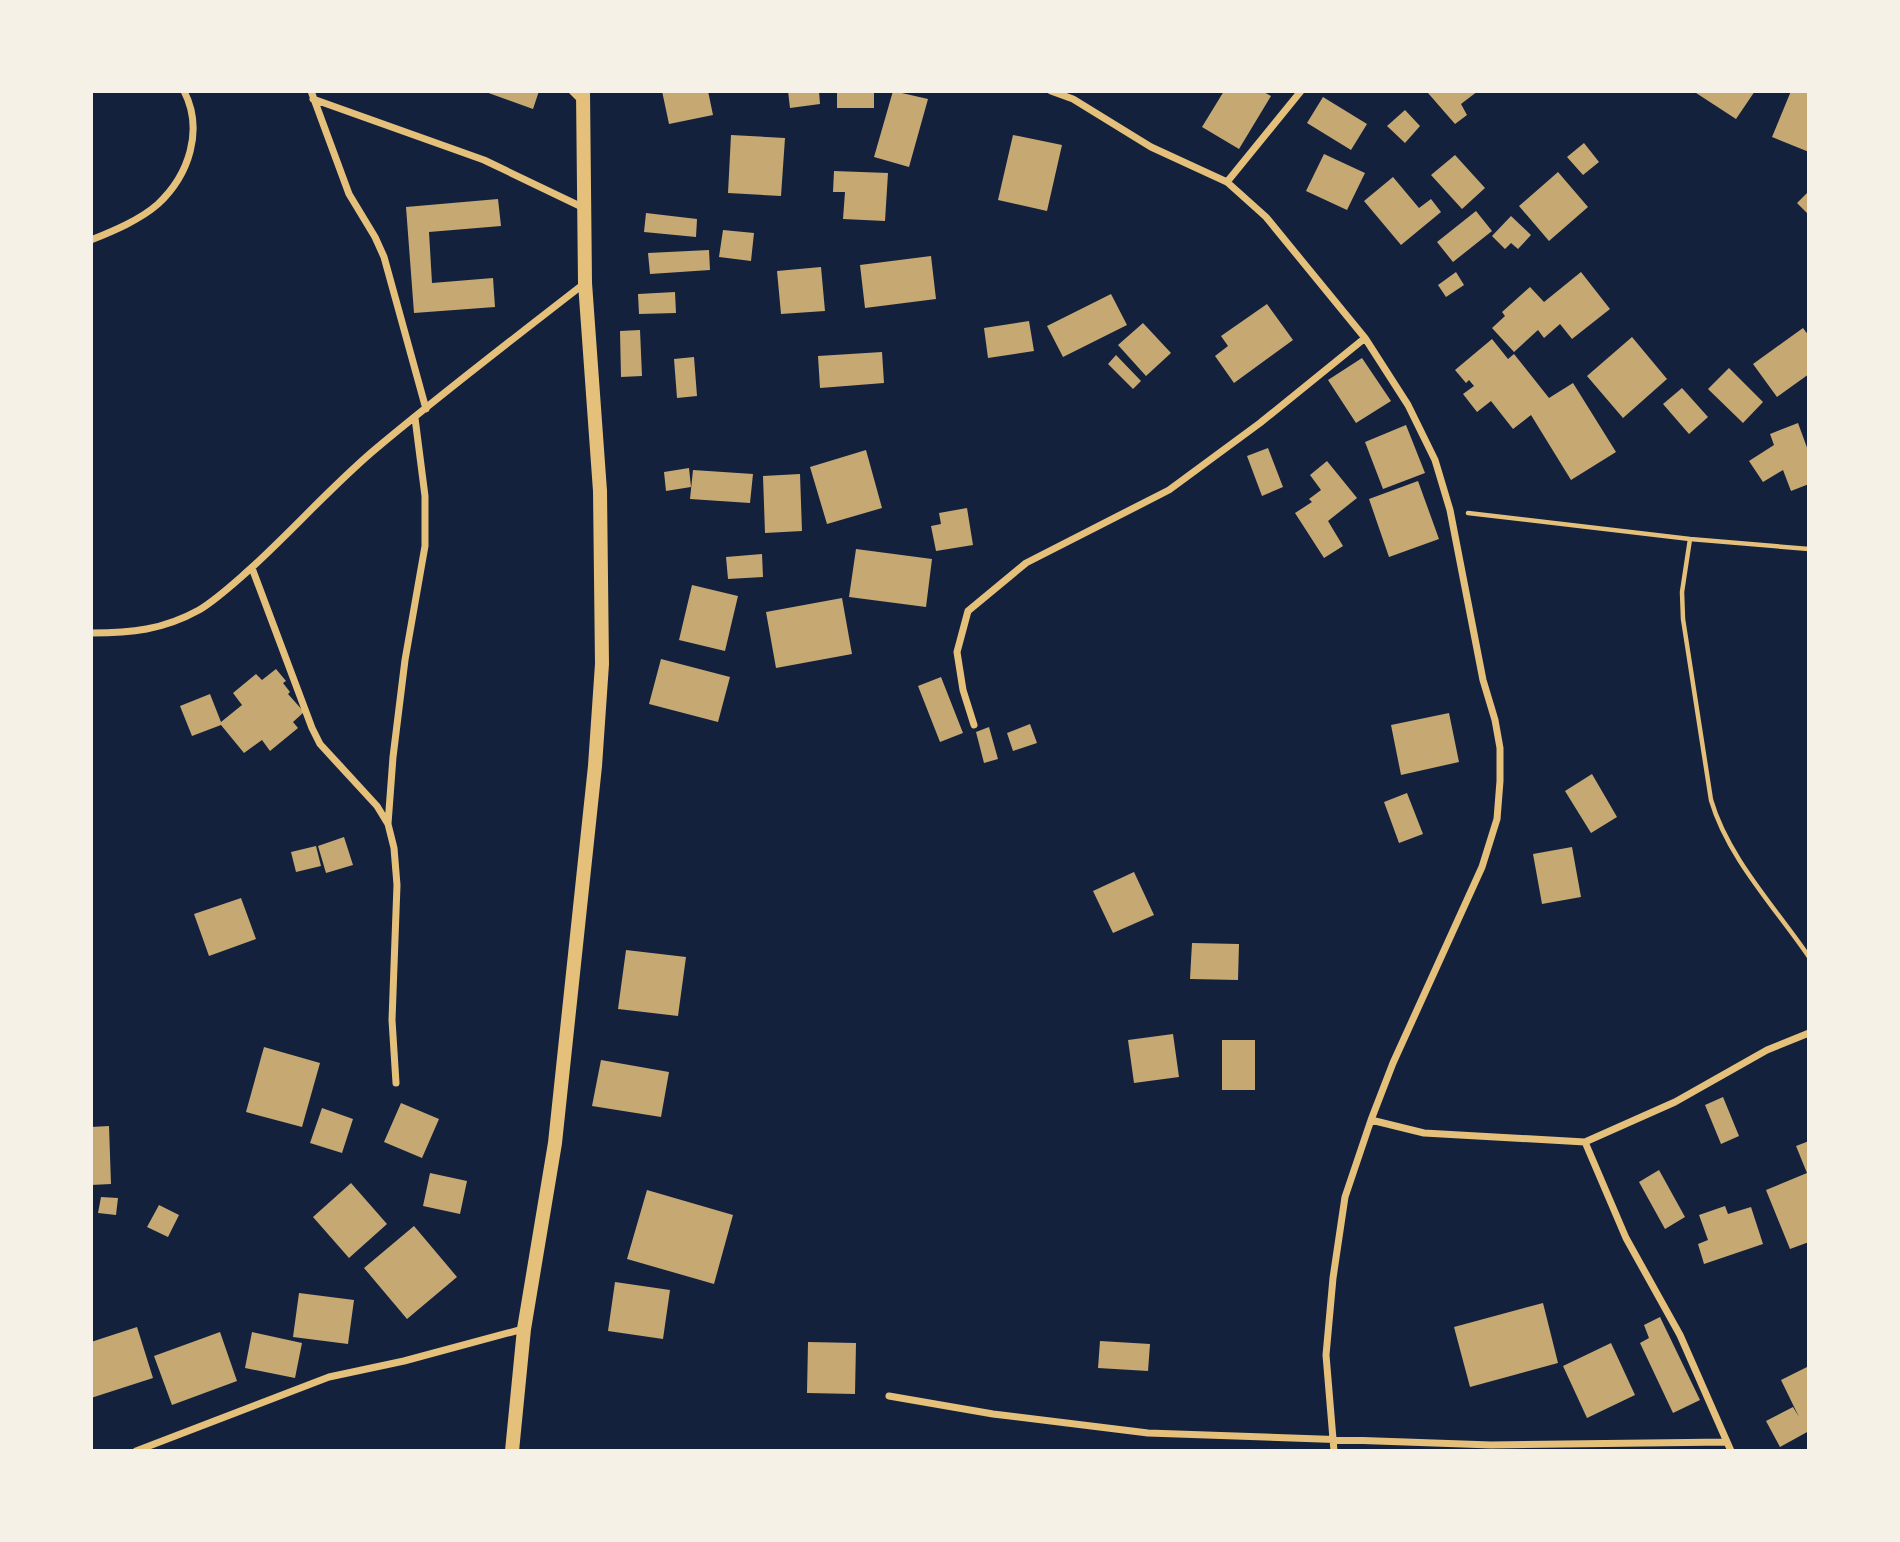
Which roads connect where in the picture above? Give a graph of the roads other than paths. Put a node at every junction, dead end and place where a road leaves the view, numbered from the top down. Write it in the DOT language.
graph roads {
  1 [pos="184,91"];
  2 [pos="1051,91"];
  3 [pos="1301,91"];
  4 [pos="312,95"];
  5 [pos="579,95"];
  6 [pos="1227,182"];
  7 [pos="583,208"];
  8 [pos="91,240"];
  9 [pos="584,283"];
  10 [pos="1365,338"];
  11 [pos="426,409"];
  12 [pos="415,418"];
  13 [pos="252,568"];
  14 [pos="91,633"];
  15 [pos="974,725"];
  16 [pos="388,824"];
  17 [pos="1809,1033"];
  18 [pos="396,1083"];
  19 [pos="1371,1120"];
  20 [pos="1585,1142"];
  21 [pos="524,1329"];
  22 [pos="890,1396"];
  23 [pos="1332,1440"];
  24 [pos="1727,1442"];
  25 [pos="136,1451"];
  26 [pos="512,1451"];
  27 [pos="1334,1451"];
  28 [pos="1731,1451"];
  1 -- 8 [label="street"];
  2 -- 6 [label="street"];
  3 -- 6 [label="street"];
  4 -- 7 [label="street"];
  4 -- 11 [label="street"];
  5 -- 7 [label="main road"];
  6 -- 10 [label="street"];
  7 -- 9 [label="main road"];
  9 -- 11 [label="street"];
  9 -- 21 [label="main road"];
  10 -- 15 [label="street"];
  10 -- 19 [label="street"];
  11 -- 12 [label="street"];
  12 -- 13 [label="street"];
  12 -- 16 [label="street"];
  13 -- 14 [label="street"];
  13 -- 16 [label="street"];
  16 -- 18 [label="street"];
  17 -- 20 [label="street"];
  19 -- 20 [label="street"];
  19 -- 23 [label="street"];
  20 -- 24 [label="street"];
  21 -- 25 [label="street"];
  21 -- 26 [label="main road"];
  22 -- 23 [label="street"];
  23 -- 24 [label="street"];
  23 -- 27 [label="street"];
  24 -- 28 [label="street"];
}
